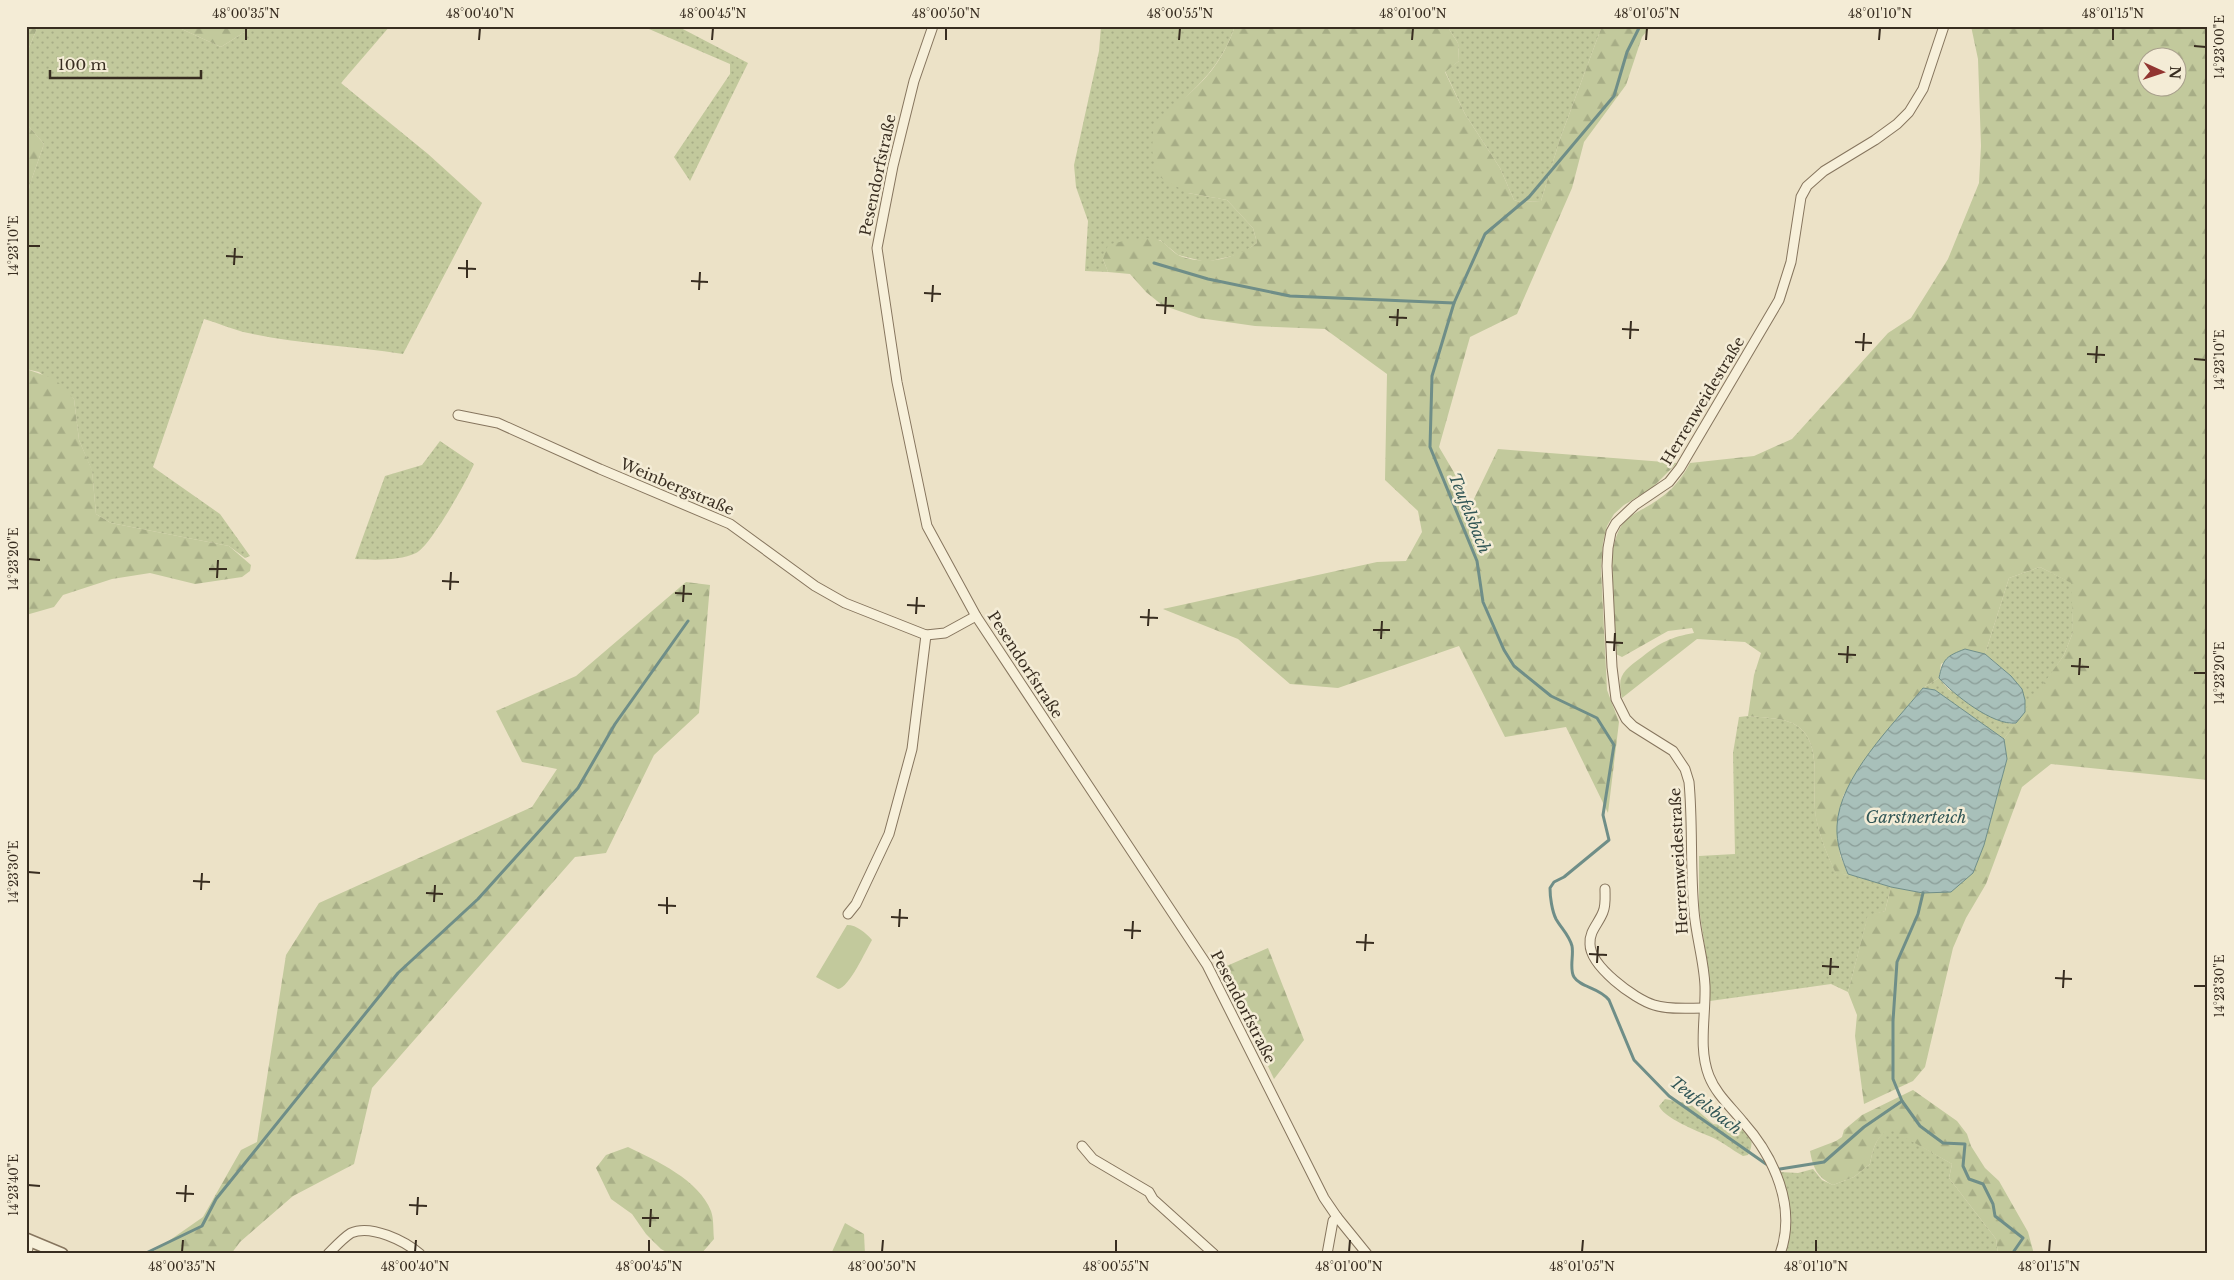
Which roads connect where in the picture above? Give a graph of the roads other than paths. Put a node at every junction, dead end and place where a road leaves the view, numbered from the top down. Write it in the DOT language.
graph roads {
  1 [pos="933,26"];
  2 [pos="1944,26"];
  3 [pos="458,415"];
  4 [pos="976,616"];
  5 [pos="926,635"];
  6 [pos="1605,889"];
  7 [pos="848,914"];
  8 [pos="1704,1008"];
  9 [pos="1082,1146"];
  10 [pos="1096,1148"];
  11 [pos="1093,1159"];
  12 [pos="1337,1217"];
  13 [pos="28,1239"];
  14 [pos="27,1254"];
  15 [pos="62,1254"];
  16 [pos="328,1254"];
  17 [pos="420,1254"];
  18 [pos="1214,1254"];
  19 [pos="1327,1254"];
  20 [pos="1367,1254"];
  21 [pos="1780,1254"];
  1 -- 4 [label="street, Pesendorfstraße"];
  2 -- 8 [label="street, Herrenweidestraße"];
  3 -- 5 [label="street, Weinbergstraße"];
  4 -- 5 [label="street"];
  4 -- 12 [label="street, Pesendorfstraße"];
  5 -- 7 [label="street"];
  6 -- 8 [label="street"];
  8 -- 21 [label="street, Herrenweidestraße"];
  9 -- 11 [label="street"];
  10 -- 11 [label="street"];
  11 -- 18 [label="street"];
  12 -- 19 [label="street"];
  12 -- 20 [label="street, Pesendorfstraße"];
  13 -- 14 [label="street"];
  13 -- 15 [label="street"];
  16 -- 17 [label="street"];
}
